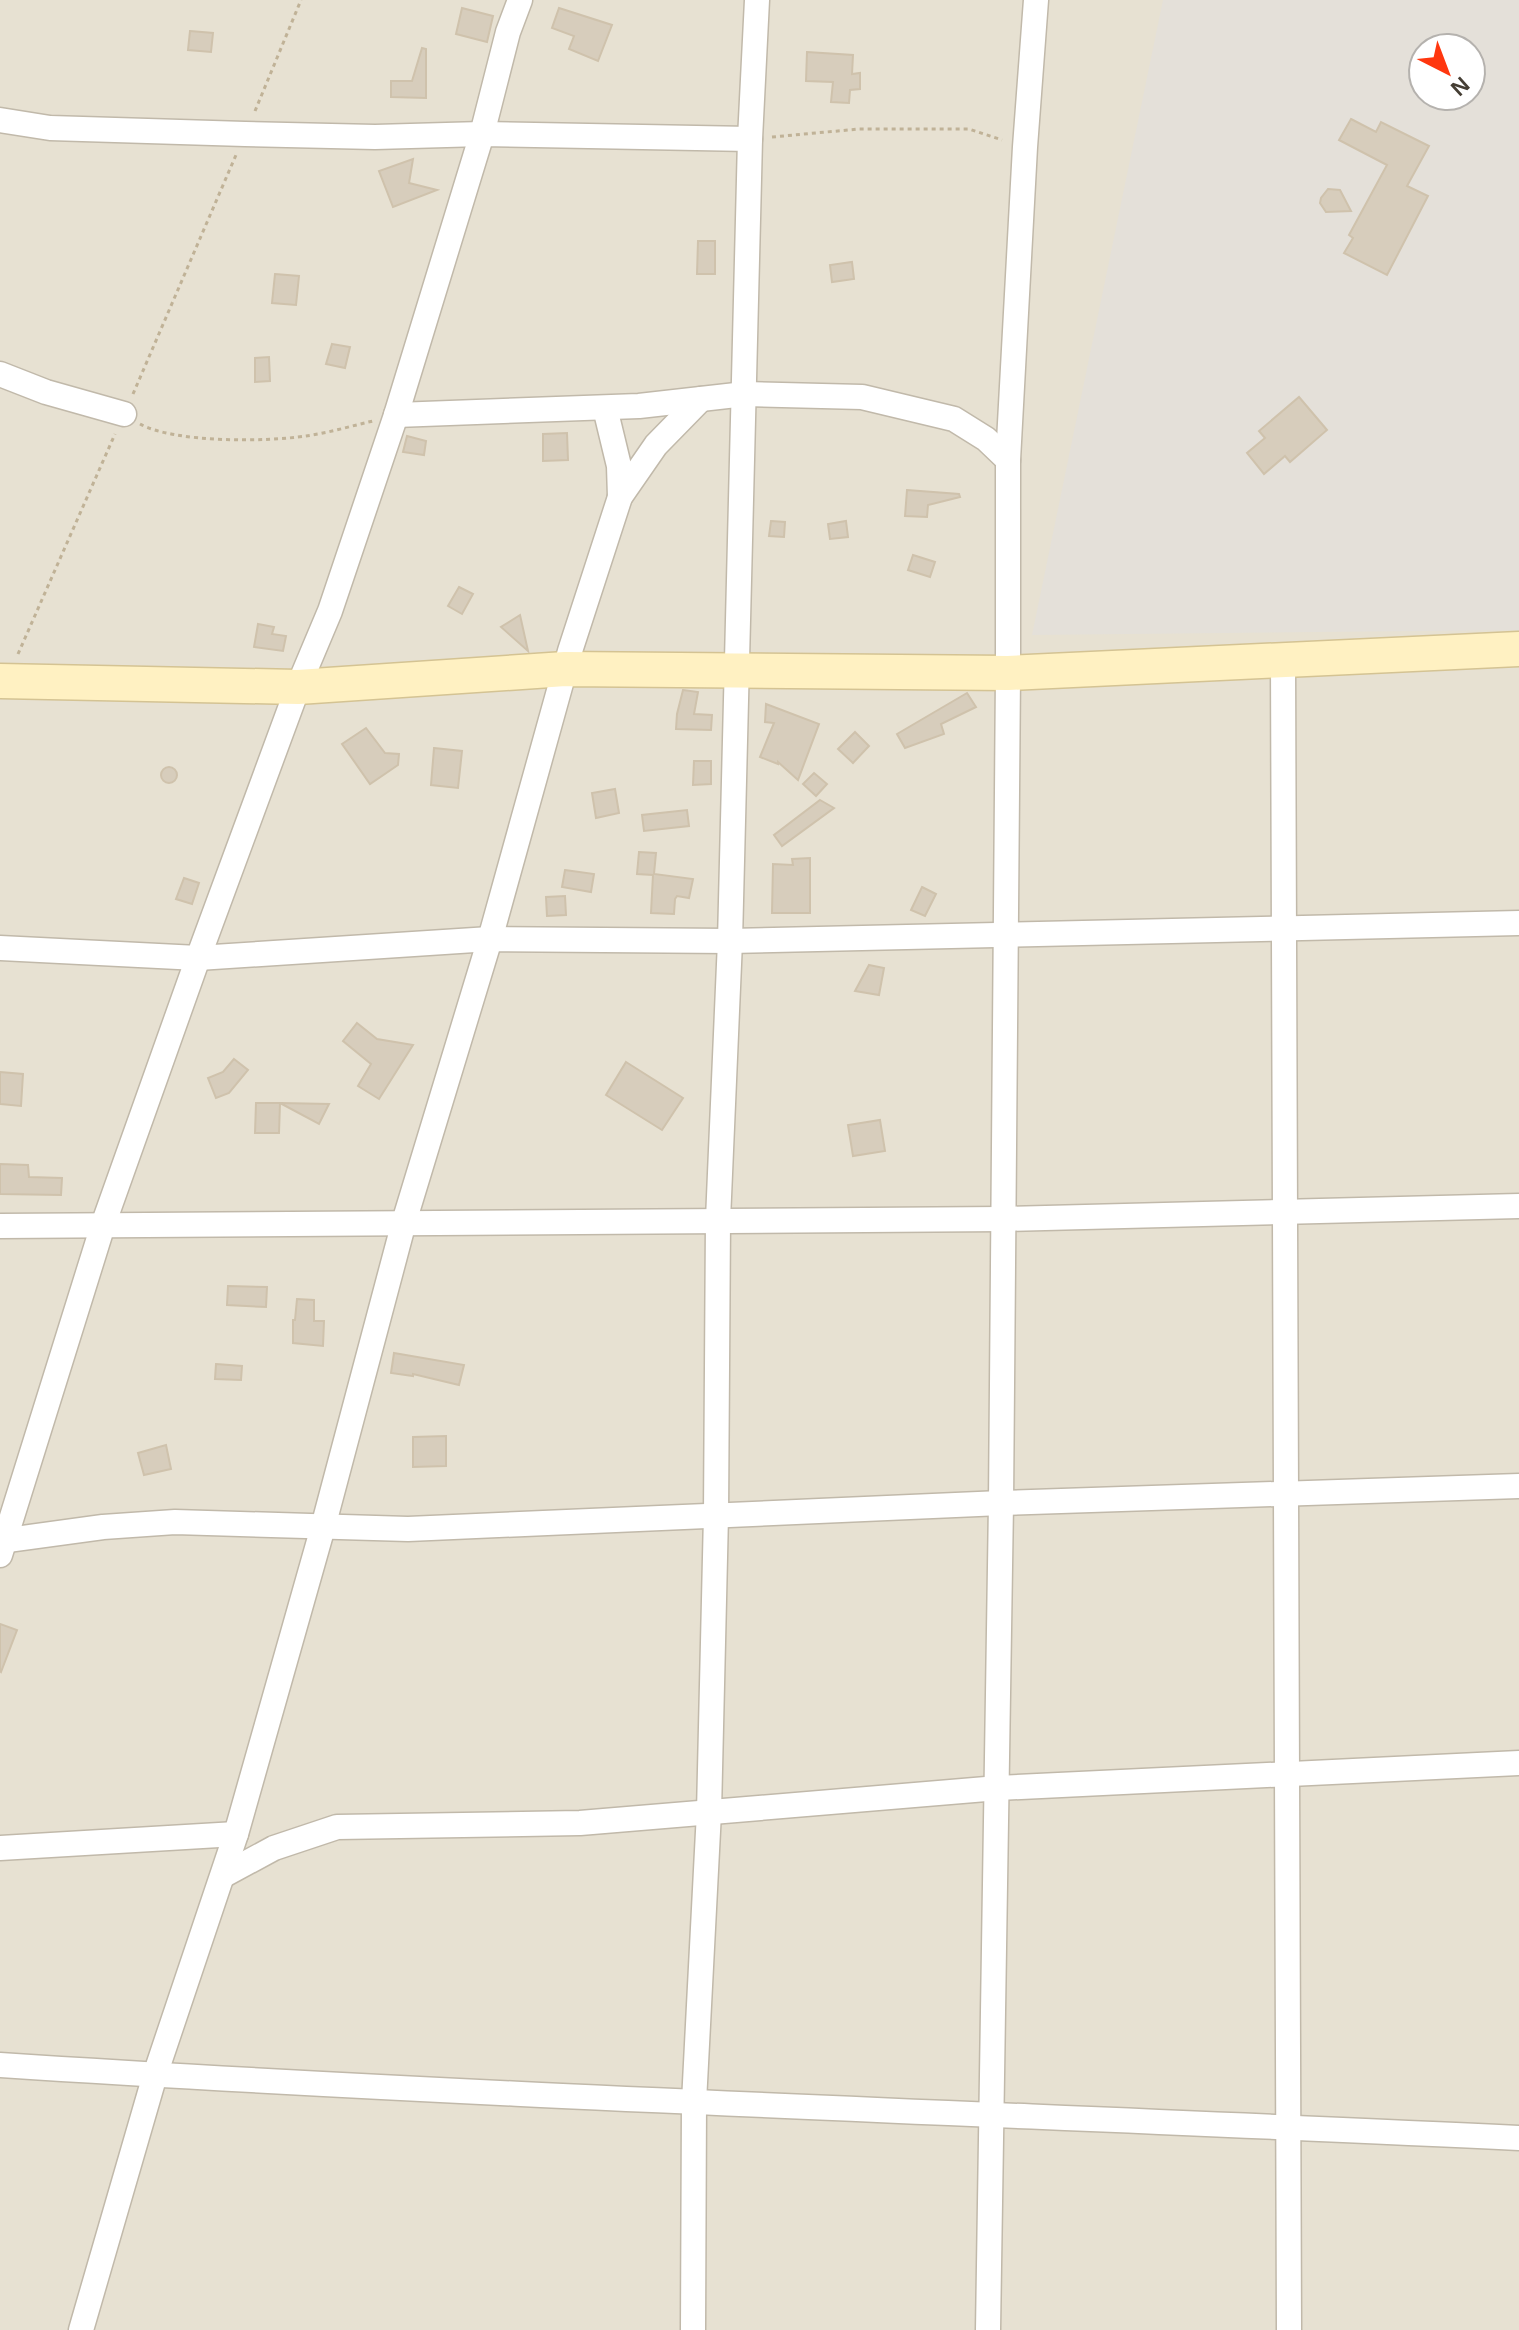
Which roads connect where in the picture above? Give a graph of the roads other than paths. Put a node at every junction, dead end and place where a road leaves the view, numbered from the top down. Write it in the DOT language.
graph roads {
  1 [pos="520,0"];
  2 [pos="757,0"];
  3 [pos="1036,0"];
  4 [pos="0,120"];
  5 [pos="482,134"];
  6 [pos="750,139"];
  7 [pos="0,374"];
  8 [pos="745,394"];
  9 [pos="701,399"];
  10 [pos="605,408"];
  11 [pos="124,414"];
  12 [pos="396,415"];
  13 [pos="1008,460"];
  14 [pos="620,497"];
  15 [pos="1519,649"];
  16 [pos="1283,661"];
  17 [pos="565,669"];
  18 [pos="736,670"];
  19 [pos="1008,673"];
  20 [pos="2,686"];
  21 [pos="298,687"];
  22 [pos="1519,923"];
  23 [pos="1285,928"];
  24 [pos="1007,936"];
  25 [pos="490,939"];
  26 [pos="730,941"];
  27 [pos="0,948"];
  28 [pos="198,958"];
  29 [pos="1519,1206"];
  30 [pos="1286,1211"];
  31 [pos="1003,1219"];
  32 [pos="718,1220"];
  33 [pos="404,1222"];
  34 [pos="103,1225"];
  35 [pos="0,1226"];
  36 [pos="1519,1486"];
  37 [pos="1286,1495"];
  38 [pos="1001,1503"];
  39 [pos="716,1515"];
  40 [pos="323,1527"];
  41 [pos="2,1545"];
  42 [pos="1519,1763"];
  43 [pos="1287,1774"];
  44 [pos="998,1788"];
  45 [pos="709,1812"];
  46 [pos="236,1834"];
  47 [pos="0,1848"];
  48 [pos="224,1875"];
  49 [pos="0,2065"];
  50 [pos="155,2075"];
  51 [pos="694,2102"];
  52 [pos="990,2113"];
  53 [pos="1287,2127"];
  54 [pos="1519,2138"];
  55 [pos="81,2330"];
  56 [pos="693,2330"];
  57 [pos="988,2330"];
  58 [pos="1289,2330"];
  1 -- 5 [label="street"];
  2 -- 6 [label="street"];
  3 -- 13 [label="street"];
  4 -- 5 [label="street"];
  5 -- 6 [label="street"];
  5 -- 12 [label="street"];
  6 -- 8 [label="street"];
  7 -- 11 [label="street"];
  8 -- 9 [label="street"];
  8 -- 13 [label="street"];
  8 -- 18 [label="street"];
  9 -- 10 [label="street"];
  9 -- 14 [label="street"];
  10 -- 12 [label="street"];
  10 -- 14 [label="street"];
  12 -- 21 [label="street"];
  13 -- 19 [label="street"];
  14 -- 17 [label="street"];
  15 -- 16 [label="street"];
  16 -- 19 [label="street"];
  16 -- 23 [label="street"];
  17 -- 18 [label="street"];
  17 -- 21 [label="street"];
  17 -- 25 [label="street"];
  18 -- 19 [label="street"];
  18 -- 26 [label="street"];
  19 -- 24 [label="street"];
  20 -- 21 [label="street"];
  21 -- 28 [label="street"];
  22 -- 23 [label="street"];
  23 -- 24 [label="street"];
  23 -- 30 [label="street"];
  24 -- 26 [label="street"];
  24 -- 31 [label="street"];
  25 -- 26 [label="street"];
  25 -- 28 [label="street"];
  25 -- 33 [label="street"];
  26 -- 32 [label="street"];
  27 -- 28 [label="street"];
  28 -- 34 [label="street"];
  29 -- 30 [label="street"];
  30 -- 31 [label="street"];
  30 -- 37 [label="street"];
  31 -- 32 [label="street"];
  31 -- 38 [label="street"];
  32 -- 33 [label="street"];
  32 -- 39 [label="street"];
  33 -- 34 [label="street"];
  33 -- 40 [label="street"];
  34 -- 35 [label="street"];
  34 -- 41 [label="street"];
  36 -- 37 [label="street"];
  37 -- 38 [label="street"];
  37 -- 43 [label="street"];
  38 -- 39 [label="street"];
  38 -- 44 [label="street"];
  39 -- 40 [label="street"];
  39 -- 45 [label="street"];
  40 -- 41 [label="street"];
  40 -- 46 [label="street"];
  42 -- 43 [label="street"];
  43 -- 44 [label="street"];
  43 -- 53 [label="street"];
  44 -- 45 [label="street"];
  44 -- 52 [label="street"];
  45 -- 48 [label="street"];
  45 -- 51 [label="street"];
  46 -- 47 [label="street"];
  46 -- 48 [label="street"];
  48 -- 50 [label="street"];
  49 -- 50 [label="street"];
  50 -- 51 [label="street"];
  50 -- 55 [label="street"];
  51 -- 52 [label="street"];
  51 -- 56 [label="street"];
  52 -- 53 [label="street"];
  52 -- 57 [label="street"];
  53 -- 54 [label="street"];
  53 -- 58 [label="street"];
}
